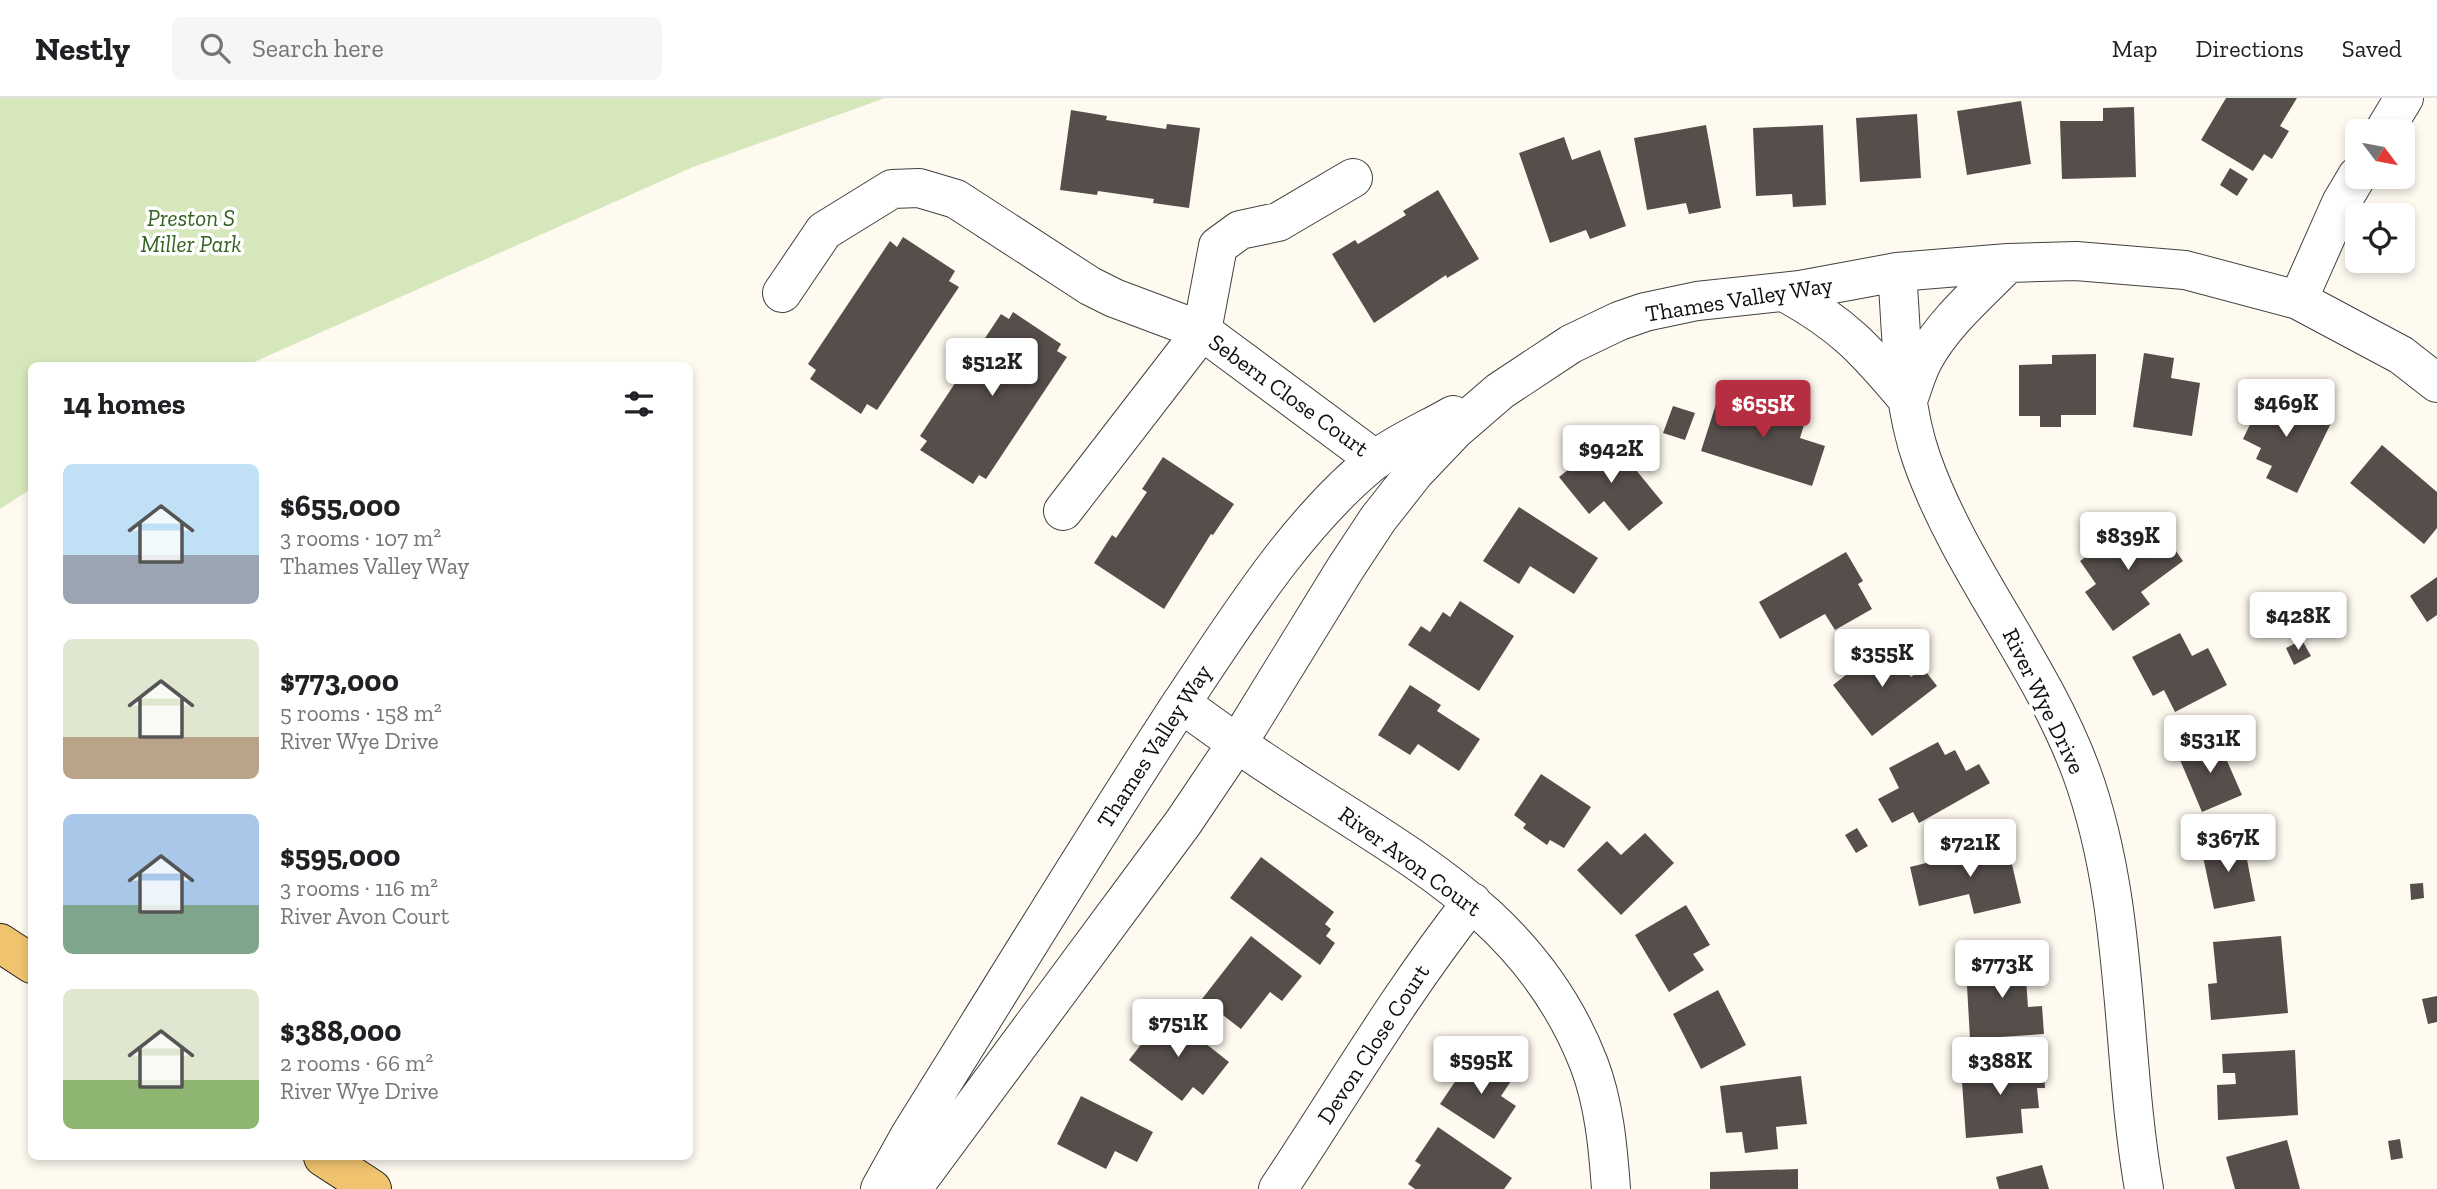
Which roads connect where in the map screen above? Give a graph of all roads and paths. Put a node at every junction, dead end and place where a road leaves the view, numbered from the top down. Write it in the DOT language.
graph roads {
  1 [pos="2404,98"];
  2 [pos="2391,119"];
  3 [pos="1353,178"];
  4 [pos="2349,189"];
  5 [pos="2008,263"];
  6 [pos="1898,272"];
  7 [pos="1784,292"];
  8 [pos="782,293"];
  9 [pos="2298,300"];
  10 [pos="1202,331"];
  11 [pos="1513,382"];
  12 [pos="2437,383"];
  13 [pos="1909,400"];
  14 [pos="1377,460"];
  15 [pos="1063,512"];
  16 [pos="1181,703"];
  17 [pos="1236,744"];
  18 [pos="1472,902"];
  19 [pos="0,943"];
  20 [pos="28,961"];
  21 [pos="328,1160"];
  22 [pos="372,1189"];
  23 [pos="880,1189"];
  24 [pos="912,1189"];
  25 [pos="1278,1189"];
  26 [pos="1611,1189"];
  27 [pos="2144,1189"];
  1 -- 2 [label="street"];
  3 -- 10 [label="street"];
  4 -- 9 [label="street"];
  5 -- 6 [label="street, Thames Valley Way"];
  5 -- 9 [label="street, Thames Valley Way"];
  5 -- 13 [label="street"];
  6 -- 7 [label="street, Thames Valley Way"];
  6 -- 13 [label="street, River Wye Drive"];
  7 -- 11 [label="street, Thames Valley Way"];
  7 -- 13 [label="street"];
  8 -- 10 [label="street, Sebern Close Court"];
  9 -- 12 [label="street, Thames Valley Way"];
  10 -- 14 [label="street, Sebern Close Court"];
  10 -- 15 [label="street"];
  11 -- 14 [label="street, Thames Valley Way"];
  11 -- 17 [label="street, Thames Valley Way"];
  13 -- 27 [label="street, River Wye Drive"];
  14 -- 16 [label="street, Thames Valley Way"];
  16 -- 17 [label="street, River Avon Court"];
  16 -- 23 [label="street, Thames Valley Way"];
  17 -- 18 [label="street, River Avon Court"];
  17 -- 24 [label="street, Thames Valley Way"];
  18 -- 25 [label="street, Devon Close Court"];
  18 -- 26 [label="street, River Avon Court"];
  19 -- 20 [label="main road"];
  21 -- 22 [label="main road"];
}
